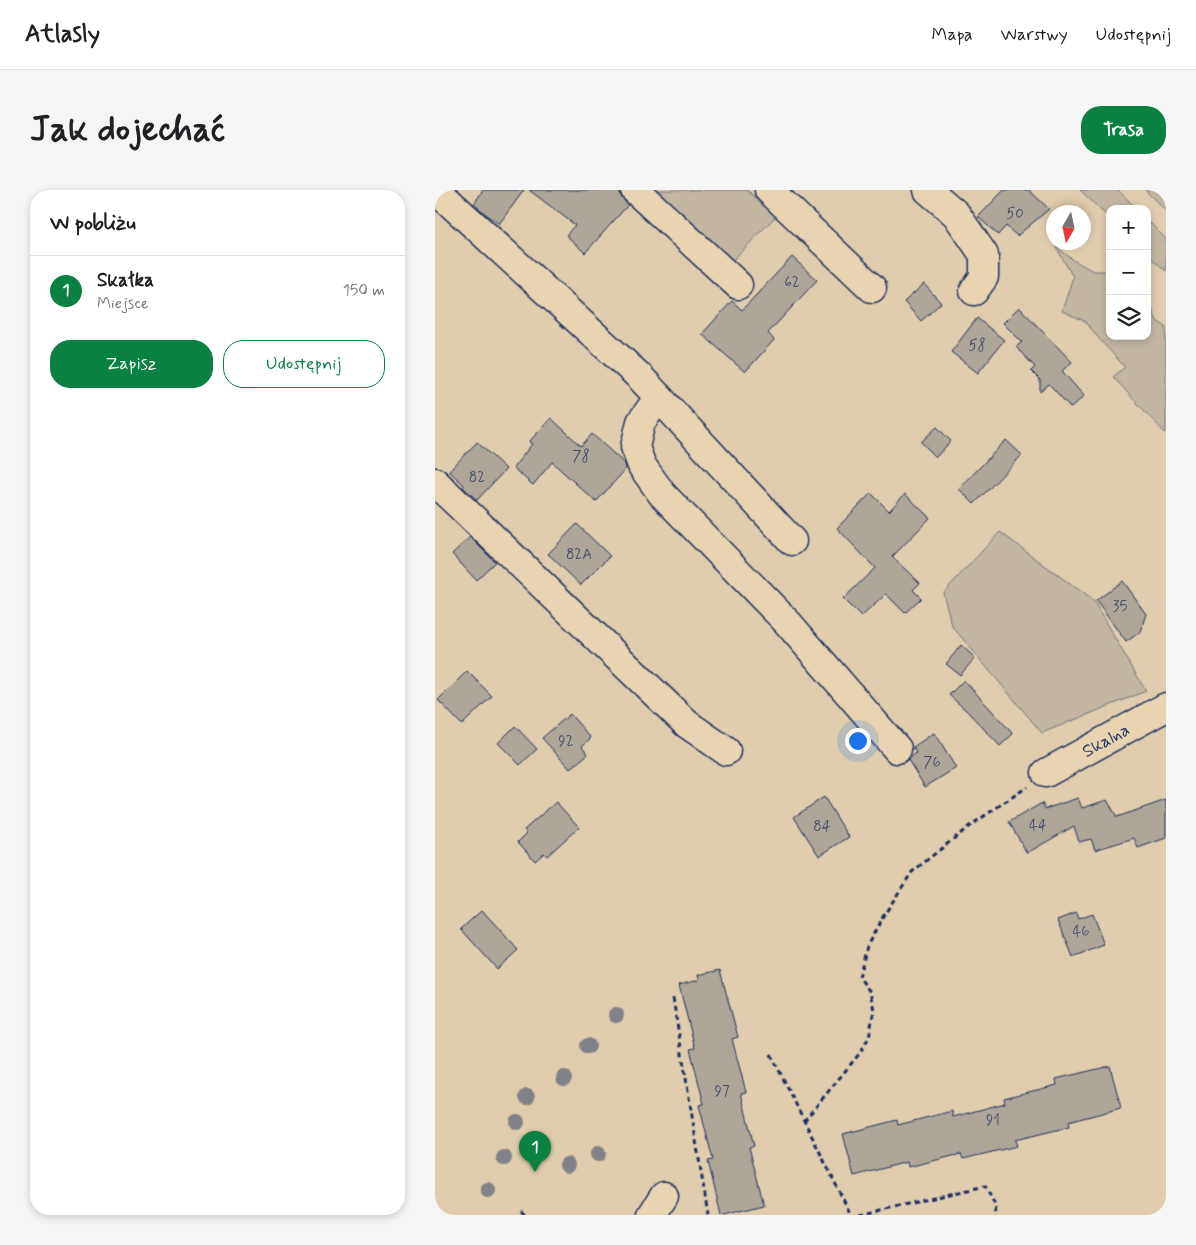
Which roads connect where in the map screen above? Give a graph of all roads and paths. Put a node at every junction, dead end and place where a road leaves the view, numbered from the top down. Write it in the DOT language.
graph roads {
  1 [pos="435,190"];
  2 [pos="635,190"];
  3 [pos="769,190"];
  4 [pos="928,190"];
  5 [pos="738,285"];
  6 [pos="872,288"];
  7 [pos="974,291"];
  8 [pos="659,397"];
  9 [pos="435,482"];
  10 [pos="792,541"];
  11 [pos="1166,707"];
  12 [pos="897,750"];
  13 [pos="726,751"];
  14 [pos="1046,774"];
  15 [pos="673,998"];
  16 [pos="771,1054"];
  17 [pos="804,1121"];
  18 [pos="521,1211"];
  19 [pos="525,1215"];
  20 [pos="708,1215"];
  21 [pos="851,1215"];
  22 [pos="860,1215"];
  23 [pos="996,1215"];
  1 -- 8 [label="street"];
  2 -- 5 [label="street"];
  3 -- 6 [label="street"];
  4 -- 7 [label="street"];
  8 -- 10 [label="street"];
  8 -- 12 [label="street"];
  9 -- 13 [label="street"];
  11 -- 14 [label="street, Skalna"];
  14 -- 17 [label="path"];
  15 -- 20 [label="path"];
  16 -- 17 [label="path"];
  17 -- 21 [label="path"];
  18 -- 19 [label="path"];
  22 -- 23 [label="path"];
}
